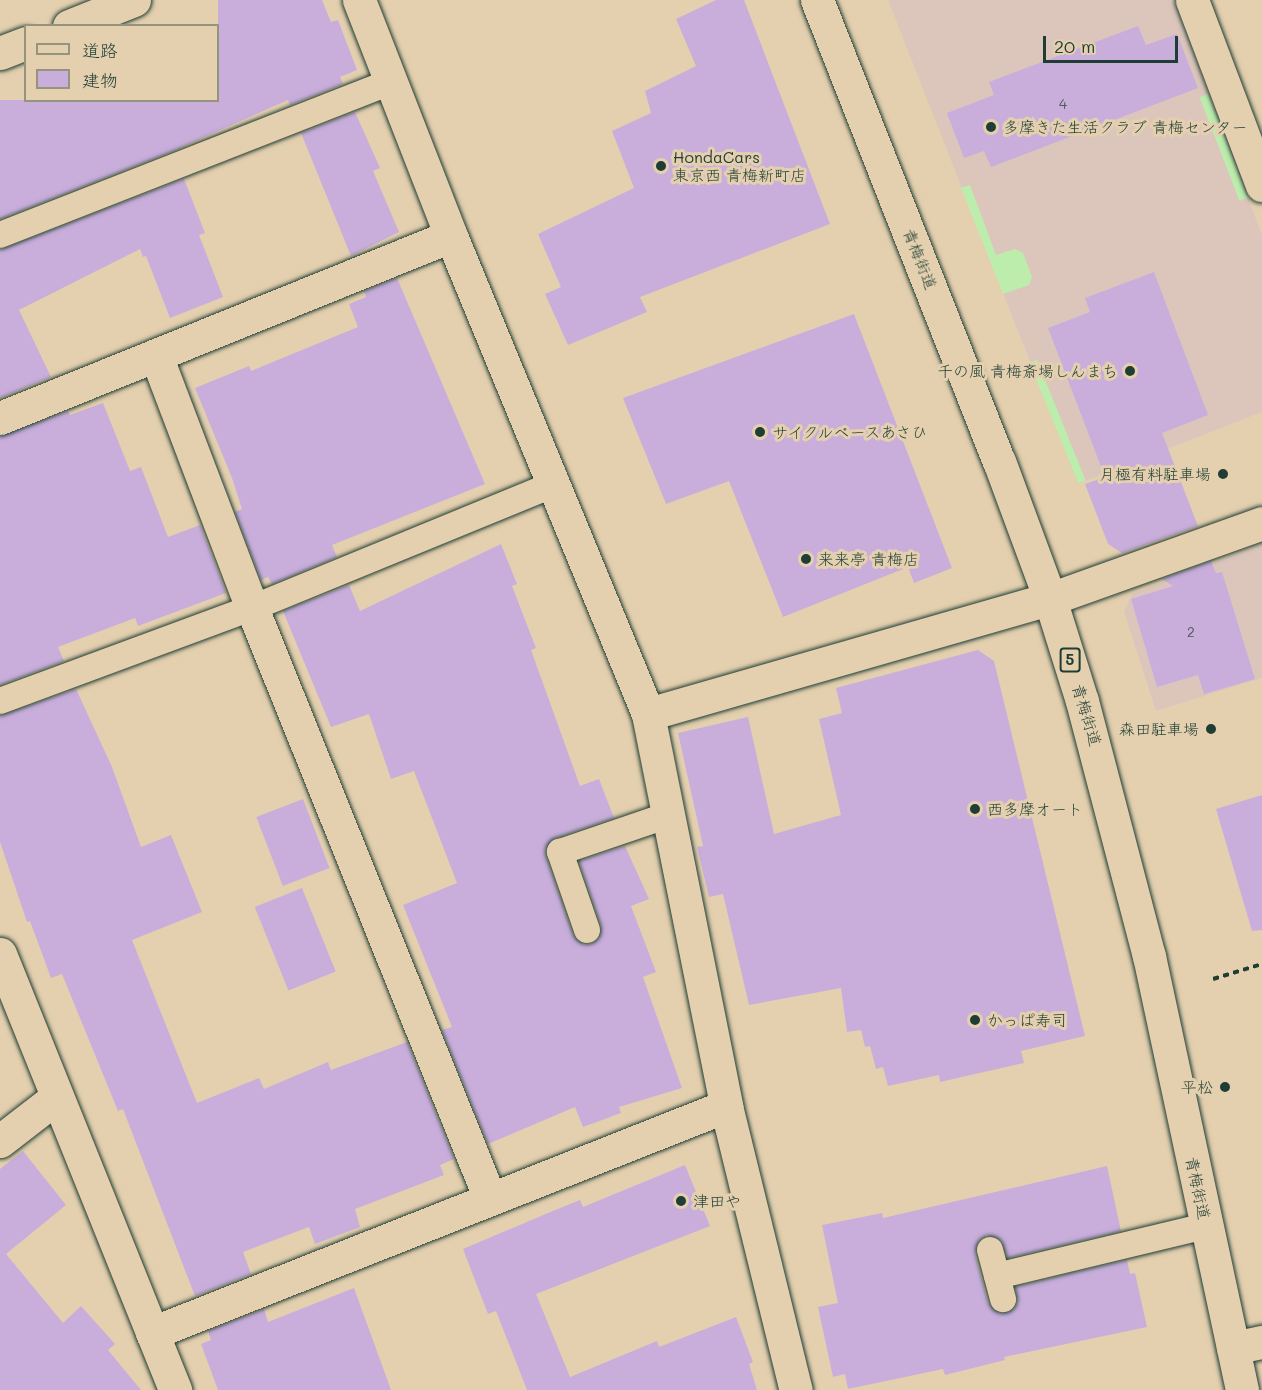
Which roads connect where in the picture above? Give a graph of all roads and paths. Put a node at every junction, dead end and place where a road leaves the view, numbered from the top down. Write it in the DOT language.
graph roads {
  1 [pos="134,0"];
  2 [pos="359,0"];
  3 [pos="817,0"];
  4 [pos="1192,0"];
  5 [pos="74,24"];
  6 [pos="24,44"];
  7 [pos="0,53"];
  8 [pos="392,81"];
  9 [pos="1262,185"];
  10 [pos="0,235"];
  11 [pos="451,236"];
  12 [pos="157,358"];
  13 [pos="0,418"];
  14 [pos="552,485"];
  15 [pos="1262,523"];
  16 [pos="1050,599"];
  17 [pos="252,608"];
  18 [pos="0,701"];
  19 [pos="648,714"];
  20 [pos="666,816"];
  21 [pos="587,930"];
  22 [pos="0,954"];
  23 [pos="1262,964"];
  24 [pos="1213,979"];
  25 [pos="57,1097"];
  26 [pos="726,1106"];
  27 [pos="0,1142"];
  28 [pos="490,1199"];
  29 [pos="1206,1226"];
  30 [pos="990,1250"];
  31 [pos="152,1333"];
  32 [pos="1248,1345"];
  33 [pos="175,1390"];
  34 [pos="796,1390"];
  35 [pos="1242,1390"];
  1 -- 5 [label="street"];
  2 -- 8 [label="street"];
  3 -- 16 [label="street, 青梅街道 / 5"];
  4 -- 9 [label="street"];
  6 -- 7 [label="street"];
  8 -- 10 [label="lane"];
  8 -- 11 [label="street"];
  11 -- 12 [label="street"];
  11 -- 14 [label="street"];
  12 -- 13 [label="street"];
  12 -- 17 [label="street"];
  14 -- 17 [label="lane"];
  14 -- 19 [label="street"];
  15 -- 16 [label="street"];
  16 -- 19 [label="street"];
  16 -- 29 [label="street, 青梅街道 / 5"];
  17 -- 18 [label="lane"];
  17 -- 28 [label="street"];
  19 -- 20 [label="street"];
  20 -- 21 [label="lane"];
  20 -- 26 [label="street"];
  22 -- 25 [label="street"];
  23 -- 24 [label="path"];
  25 -- 27 [label="street"];
  25 -- 31 [label="street"];
  26 -- 28 [label="street"];
  26 -- 34 [label="street"];
  28 -- 31 [label="street"];
  29 -- 30 [label="lane"];
  29 -- 32 [label="street, 青梅街道 / 5"];
  31 -- 33 [label="street"];
  32 -- 35 [label="street, 青梅街道 / 5"];
}
